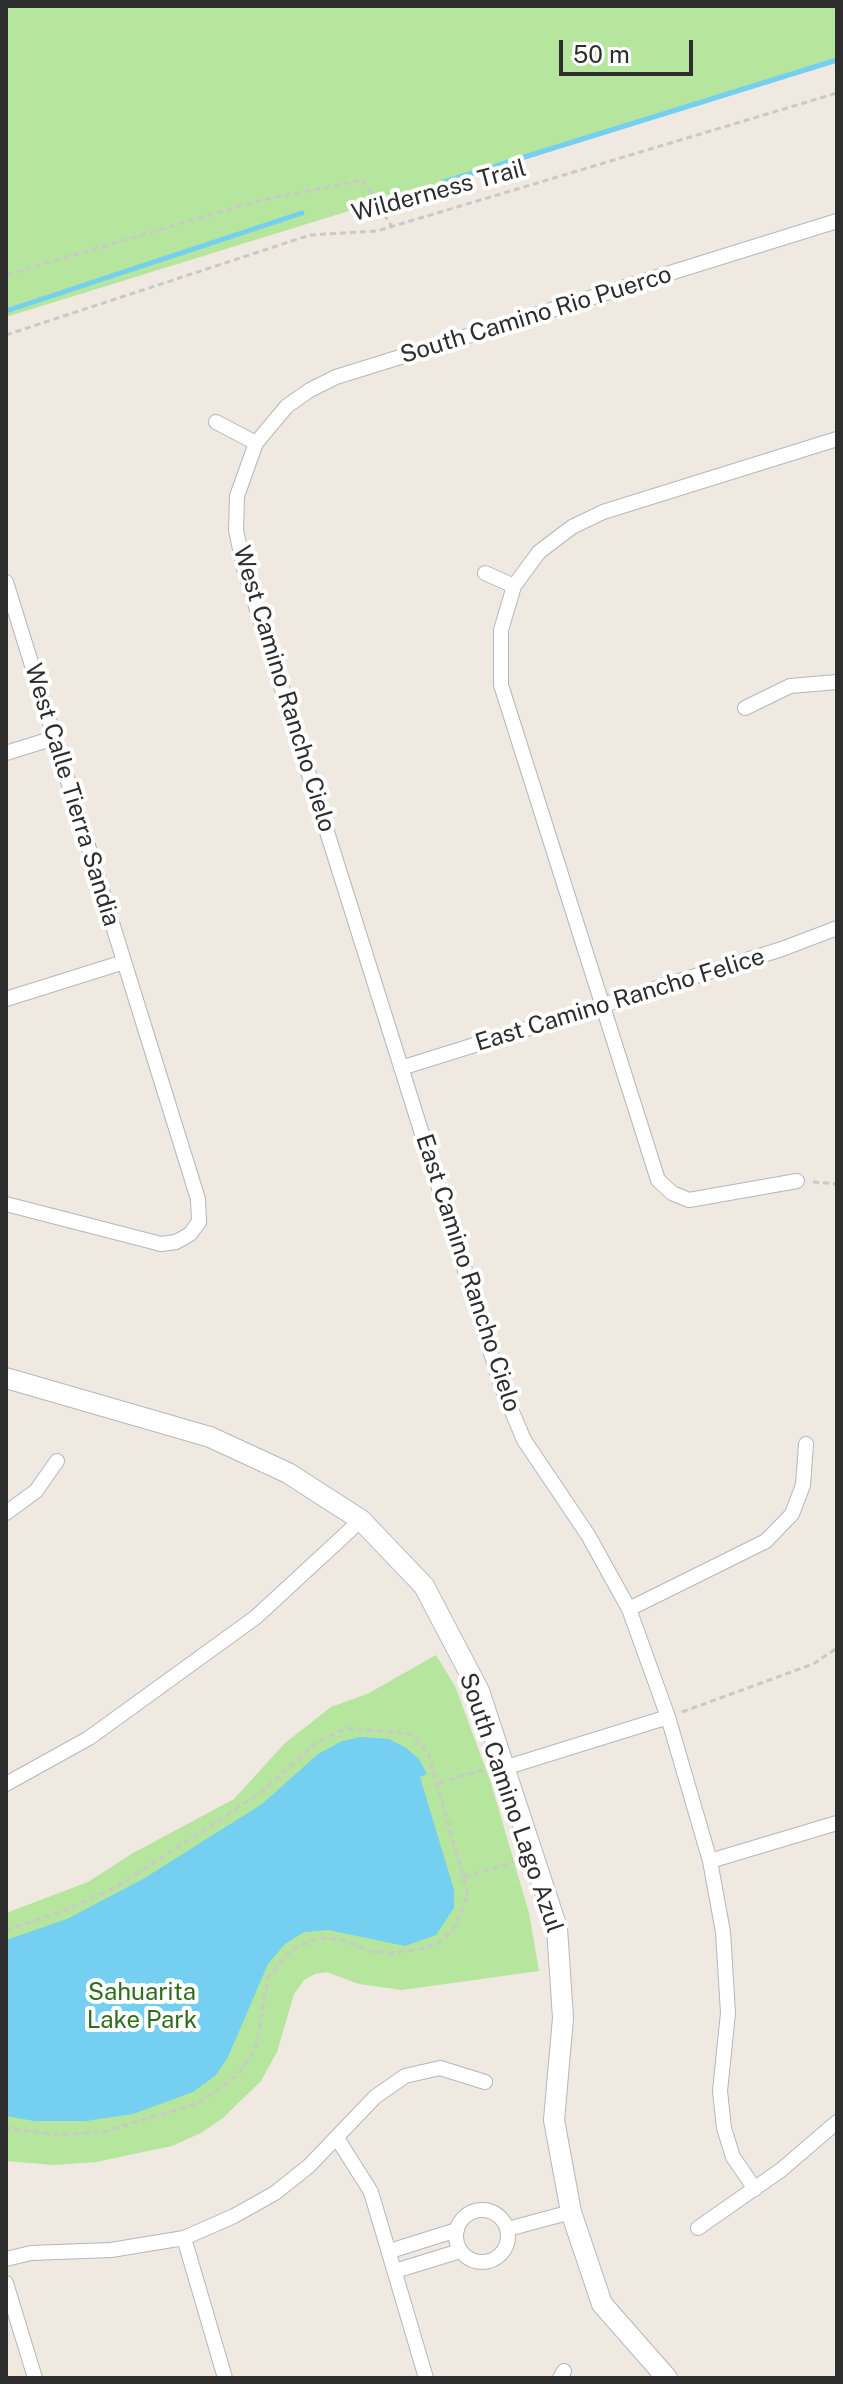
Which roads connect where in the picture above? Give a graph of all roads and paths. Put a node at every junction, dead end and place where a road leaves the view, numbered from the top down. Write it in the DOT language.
graph roads {
  1 [pos="837,93"];
  2 [pos="837,221"];
  3 [pos="392,227"];
  4 [pos="6,275"];
  5 [pos="6,335"];
  6 [pos="216,422"];
  7 [pos="837,439"];
  8 [pos="256,443"];
  9 [pos="485,573"];
  10 [pos="6,582"];
  11 [pos="514,586"];
  12 [pos="837,682"];
  13 [pos="745,708"];
  14 [pos="54,738"];
  15 [pos="6,753"];
  16 [pos="331,843"];
  17 [pos="837,928"];
  18 [pos="124,962"];
  19 [pos="6,999"];
  20 [pos="602,1005"];
  21 [pos="401,1068"];
  22 [pos="797,1181"];
  23 [pos="837,1184"];
  24 [pos="6,1204"];
  25 [pos="6,1378"];
  26 [pos="806,1444"];
  27 [pos="57,1461"];
  28 [pos="6,1513"];
  29 [pos="361,1520"];
  30 [pos="629,1609"];
  31 [pos="837,1648"];
  32 [pos="668,1717"];
  33 [pos="503,1766"];
  34 [pos="439,1783"];
  35 [pos="6,1784"];
  36 [pos="837,1823"];
  37 [pos="533,1856"];
  38 [pos="710,1861"];
  39 [pos="464,1877"];
  40 [pos="6,1930"];
  41 [pos="485,2082"];
  42 [pos="837,2122"];
  43 [pos="6,2128"];
  44 [pos="337,2138"];
  45 [pos="755,2189"];
  46 [pos="571,2212"];
  47 [pos="698,2228"];
  48 [pos="508,2229"];
  49 [pos="457,2230"];
  50 [pos="184,2238"];
  51 [pos="390,2251"];
  52 [pos="460,2251"];
  53 [pos="6,2259"];
  54 [pos="395,2271"];
  55 [pos="6,2283"];
  56 [pos="35,2378"];
  57 [pos="225,2378"];
  58 [pos="426,2378"];
  59 [pos="667,2378"];
  1 -- 3 [label="path, Wilderness Trail"];
  2 -- 8 [label="street, South Camino Rio Puerco"];
  3 -- 4 [label="path"];
  3 -- 5 [label="path, Wilderness Trail"];
  6 -- 8 [label="street"];
  7 -- 11 [label="street"];
  8 -- 16 [label="street, West Camino Rancho Cielo"];
  9 -- 11 [label="street"];
  10 -- 14 [label="street, West Calle Tierra Sandia"];
  11 -- 20 [label="street"];
  12 -- 13 [label="street"];
  14 -- 15 [label="street"];
  14 -- 18 [label="street, West Calle Tierra Sandia"];
  16 -- 21 [label="street, East Camino Rancho Cielo"];
  17 -- 20 [label="street, East Camino Rancho Felice"];
  18 -- 19 [label="street"];
  18 -- 24 [label="street, West Calle Tierra Sandia"];
  20 -- 21 [label="street, East Camino Rancho Felice"];
  20 -- 22 [label="street"];
  21 -- 30 [label="street, East Camino Rancho Cielo"];
  22 -- 23 [label="path"];
  25 -- 29 [label="street, South Camino Lago Azul"];
  26 -- 30 [label="street"];
  27 -- 28 [label="street"];
  29 -- 33 [label="street, South Camino Lago Azul"];
  29 -- 35 [label="street"];
  30 -- 32 [label="street, East Camino Rancho Cielo"];
  31 -- 32 [label="path"];
  32 -- 33 [label="street"];
  32 -- 38 [label="street, East Camino Rancho Cielo"];
  33 -- 34 [label="path"];
  33 -- 37 [label="street, South Camino Lago Azul"];
  34 -- 39 [label="path"];
  34 -- 40 [label="path"];
  36 -- 38 [label="street"];
  37 -- 39 [label="path"];
  37 -- 46 [label="street, South Camino Lago Azul"];
  38 -- 45 [label="street, East Camino Rancho Cielo"];
  39 -- 43 [label="path"];
  41 -- 44 [label="street"];
  42 -- 45 [label="street"];
  44 -- 50 [label="street"];
  44 -- 51 [label="street"];
  45 -- 47 [label="street"];
  46 -- 48 [label="street"];
  46 -- 59 [label="street, South Camino Lago Azul"];
  48 -- 49 [label="street"];
  48 -- 52 [label="street"];
  49 -- 51 [label="street"];
  49 -- 52 [label="street"];
  50 -- 53 [label="street"];
  50 -- 57 [label="street"];
  51 -- 54 [label="street"];
  52 -- 54 [label="street"];
  54 -- 58 [label="street"];
  55 -- 56 [label="street"];
}
